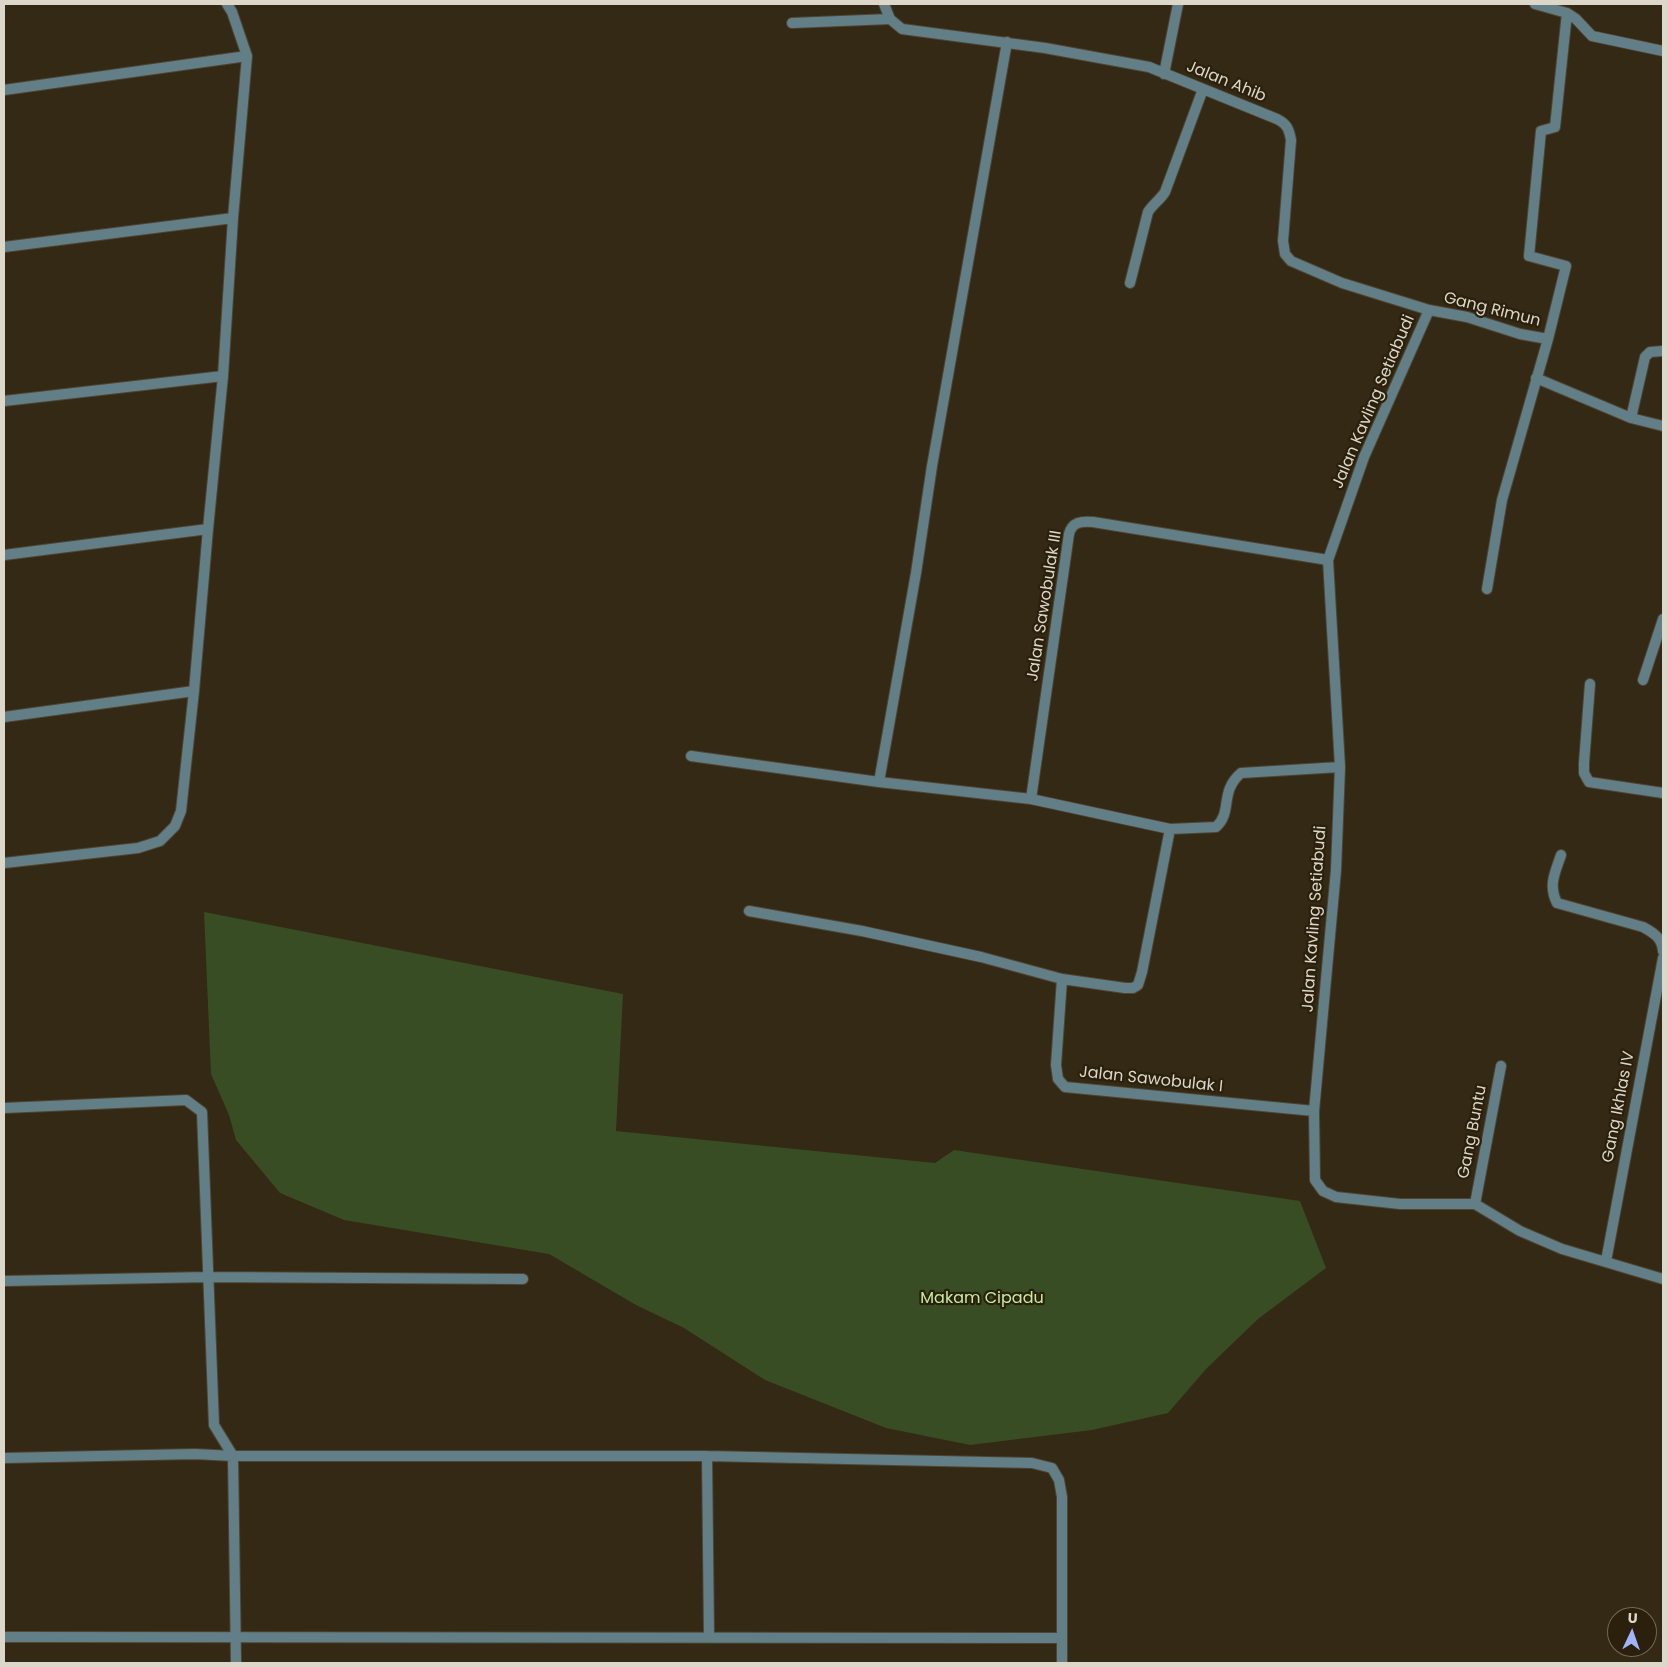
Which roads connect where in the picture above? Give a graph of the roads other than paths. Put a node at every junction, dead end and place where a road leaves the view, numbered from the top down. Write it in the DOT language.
graph roads {
  1 [pos="227,4"];
  2 [pos="884,4"];
  3 [pos="1178,4"];
  4 [pos="1535,4"];
  5 [pos="1567,13"];
  6 [pos="890,19"];
  7 [pos="792,23"];
  8 [pos="1007,42"];
  9 [pos="1663,51"];
  10 [pos="248,56"];
  11 [pos="1164,74"];
  12 [pos="1203,89"];
  13 [pos="4,90"];
  14 [pos="233,218"];
  15 [pos="4,247"];
  16 [pos="1130,283"];
  17 [pos="1429,310"];
  18 [pos="1548,339"];
  19 [pos="1663,352"];
  20 [pos="223,376"];
  21 [pos="1536,378"];
  22 [pos="4,401"];
  23 [pos="1631,418"];
  24 [pos="1663,426"];
  25 [pos="208,529"];
  26 [pos="4,555"];
  27 [pos="1328,560"];
  28 [pos="1487,589"];
  29 [pos="1663,619"];
  30 [pos="1642,680"];
  31 [pos="1590,684"];
  32 [pos="194,691"];
  33 [pos="4,717"];
  34 [pos="691,756"];
  35 [pos="1340,767"];
  36 [pos="879,782"];
  37 [pos="1663,793"];
  38 [pos="1031,799"];
  39 [pos="1170,829"];
  40 [pos="1561,855"];
  41 [pos="4,863"];
  42 [pos="749,911"];
  43 [pos="1663,951"];
  44 [pos="1663,958"];
  45 [pos="1062,979"];
  46 [pos="1501,1066"];
  47 [pos="4,1108"];
  48 [pos="1314,1111"];
  49 [pos="1475,1204"];
  50 [pos="1606,1261"];
  51 [pos="209,1277"];
  52 [pos="523,1279"];
  53 [pos="1663,1279"];
  54 [pos="4,1281"];
  55 [pos="233,1456"];
  56 [pos="707,1456"];
  57 [pos="4,1458"];
  58 [pos="709,1636"];
  59 [pos="4,1637"];
  60 [pos="236,1638"];
  61 [pos="1062,1638"];
  62 [pos="236,1663"];
  63 [pos="1062,1663"];
  1 -- 10 [label="street"];
  2 -- 6 [label="street"];
  3 -- 11 [label="street"];
  4 -- 5 [label="street"];
  5 -- 9 [label="street"];
  5 -- 18 [label="street"];
  6 -- 7 [label="street"];
  6 -- 8 [label="street, Jalan Ahib"];
  8 -- 11 [label="street, Jalan Ahib"];
  8 -- 36 [label="street"];
  10 -- 13 [label="street"];
  10 -- 14 [label="street"];
  11 -- 12 [label="street, Jalan Ahib"];
  12 -- 16 [label="street"];
  12 -- 17 [label="street, Jalan Ahib"];
  14 -- 15 [label="street"];
  14 -- 20 [label="street"];
  17 -- 18 [label="street, Gang Rimun"];
  17 -- 27 [label="street, Jalan Kavling Setiabudi"];
  18 -- 21 [label="street"];
  19 -- 23 [label="street"];
  20 -- 22 [label="street"];
  20 -- 25 [label="street"];
  21 -- 23 [label="street"];
  21 -- 28 [label="street"];
  23 -- 24 [label="street"];
  25 -- 26 [label="street"];
  25 -- 32 [label="street"];
  27 -- 35 [label="street, Jalan Kavling Setiabudi"];
  27 -- 38 [label="street, Jalan Sawobulak III"];
  29 -- 30 [label="street"];
  31 -- 37 [label="street"];
  32 -- 33 [label="street"];
  32 -- 41 [label="street"];
  34 -- 36 [label="street"];
  35 -- 39 [label="street"];
  35 -- 48 [label="street, Jalan Kavling Setiabudi"];
  36 -- 38 [label="street"];
  38 -- 39 [label="street"];
  39 -- 45 [label="street"];
  40 -- 43 [label="street"];
  42 -- 45 [label="street"];
  44 -- 50 [label="street, Gang Ikhlas IV"];
  45 -- 48 [label="street, Jalan Sawobulak I"];
  46 -- 49 [label="street, Gang Buntu"];
  47 -- 51 [label="street"];
  48 -- 49 [label="street, Jalan Kavling Setiabudi"];
  49 -- 50 [label="street"];
  50 -- 53 [label="street"];
  51 -- 52 [label="street"];
  51 -- 54 [label="street"];
  51 -- 55 [label="street"];
  55 -- 56 [label="street"];
  55 -- 57 [label="street"];
  55 -- 60 [label="street"];
  56 -- 58 [label="street"];
  56 -- 61 [label="street"];
  58 -- 60 [label="street"];
  58 -- 61 [label="street"];
  59 -- 60 [label="street"];
  60 -- 62 [label="street"];
  61 -- 63 [label="street"];
}
